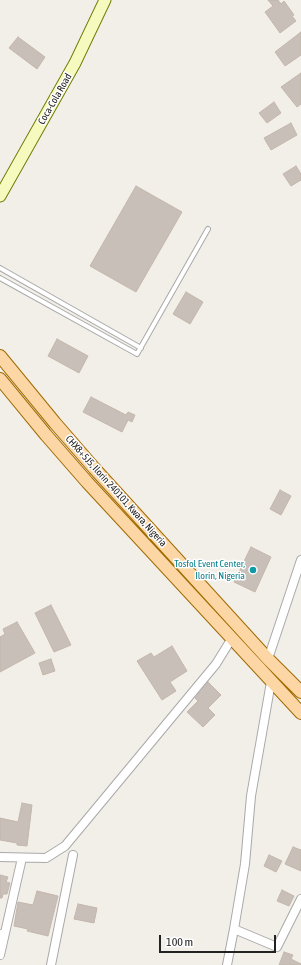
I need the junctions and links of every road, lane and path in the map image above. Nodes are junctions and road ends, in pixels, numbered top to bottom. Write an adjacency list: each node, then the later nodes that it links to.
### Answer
1 (105, 0): 2 (street, Coca-Cola Road)
2 (1, 190)
3 (208, 229): 6 (lane)
4 (0, 268): 6 (lane)
5 (0, 278): 6 (lane)
6 (141, 348)
7 (0, 356): 11 (main road, CHX8+5J5, Ilorin 240101, Kwara, Nigeria)
8 (0, 379): 10 (main road, CHX8+5J5, Ilorin 240101, Kwara, Nigeria)
9 (301, 560): 11 (street)
10 (232, 638): 12 (main road, CHX8+5J5, Ilorin 240101, Kwara, Nigeria); 17 (street)
11 (268, 659): 13 (main road, CHX8+5J5, Ilorin 240101, Kwara, Nigeria)
12 (271, 682): 14 (main road, CHX8+5J5, Ilorin 240101, Kwara, Nigeria); 19 (street)
13 (301, 692)
14 (301, 713)
15 (73, 855): 22 (street)
16 (0, 857): 17 (street)
17 (22, 858): 20 (street)
18 (301, 899): 19 (street)
19 (234, 929): 23 (street)
20 (2, 933): 21 (street)
21 (0, 955)
22 (51, 965)
23 (227, 965)

